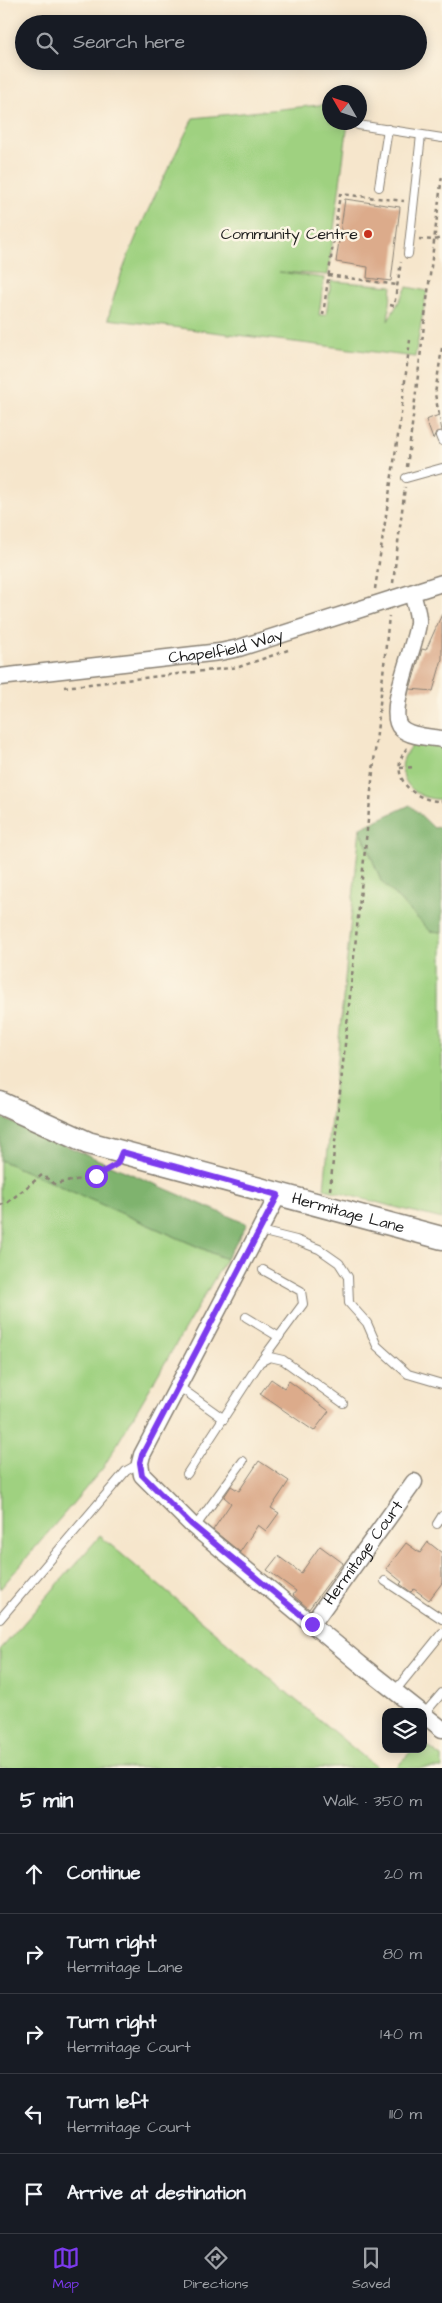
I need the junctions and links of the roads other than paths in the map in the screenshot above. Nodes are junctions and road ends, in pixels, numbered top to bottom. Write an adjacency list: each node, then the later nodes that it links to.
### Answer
1 (367, 126): 2 (lane)
2 (388, 129): 3 (lane); 5 (lane)
3 (421, 134): 4 (lane); 6 (lane)
4 (442, 138)
5 (379, 187)
6 (408, 254)
7 (442, 468): 8 (lane)
8 (406, 478)
9 (442, 583): 10 (street, Chapelfield Way)
10 (406, 587): 11 (street, Chapelfield Way); 12 (street)
11 (0, 676)
12 (442, 739)
13 (0, 1103): 14 (main road, Hermitage Lane)
14 (278, 1195): 15 (street); 16 (main road, Hermitage Lane)
15 (260, 1231): 21 (lane); 22 (street)
16 (442, 1238)
17 (263, 1270): 19 (lane)
18 (246, 1317): 19 (lane)
19 (279, 1336): 20 (lane)
20 (260, 1362): 23 (lane); 24 (lane)
21 (442, 1384)
22 (178, 1386): 24 (lane); 26 (street)
23 (343, 1402)
24 (224, 1419): 27 (lane)
25 (243, 1461): 31 (lane)
26 (140, 1463): 31 (street); 33 (lane)
27 (187, 1474)
28 (414, 1482): 35 (street, Hermitage Court)
29 (442, 1516): 30 (lane)
30 (437, 1524)
31 (194, 1527): 35 (street)
32 (385, 1581): 34 (lane)
33 (0, 1619)
34 (442, 1619)
35 (312, 1624): 37 (street)
36 (442, 1633): 37 (lane)
37 (395, 1691): 39 (street)
38 (442, 1693): 40 (lane)
39 (417, 1708)
40 (427, 1709)
41 (427, 1716): 42 (street)
42 (442, 1729)

